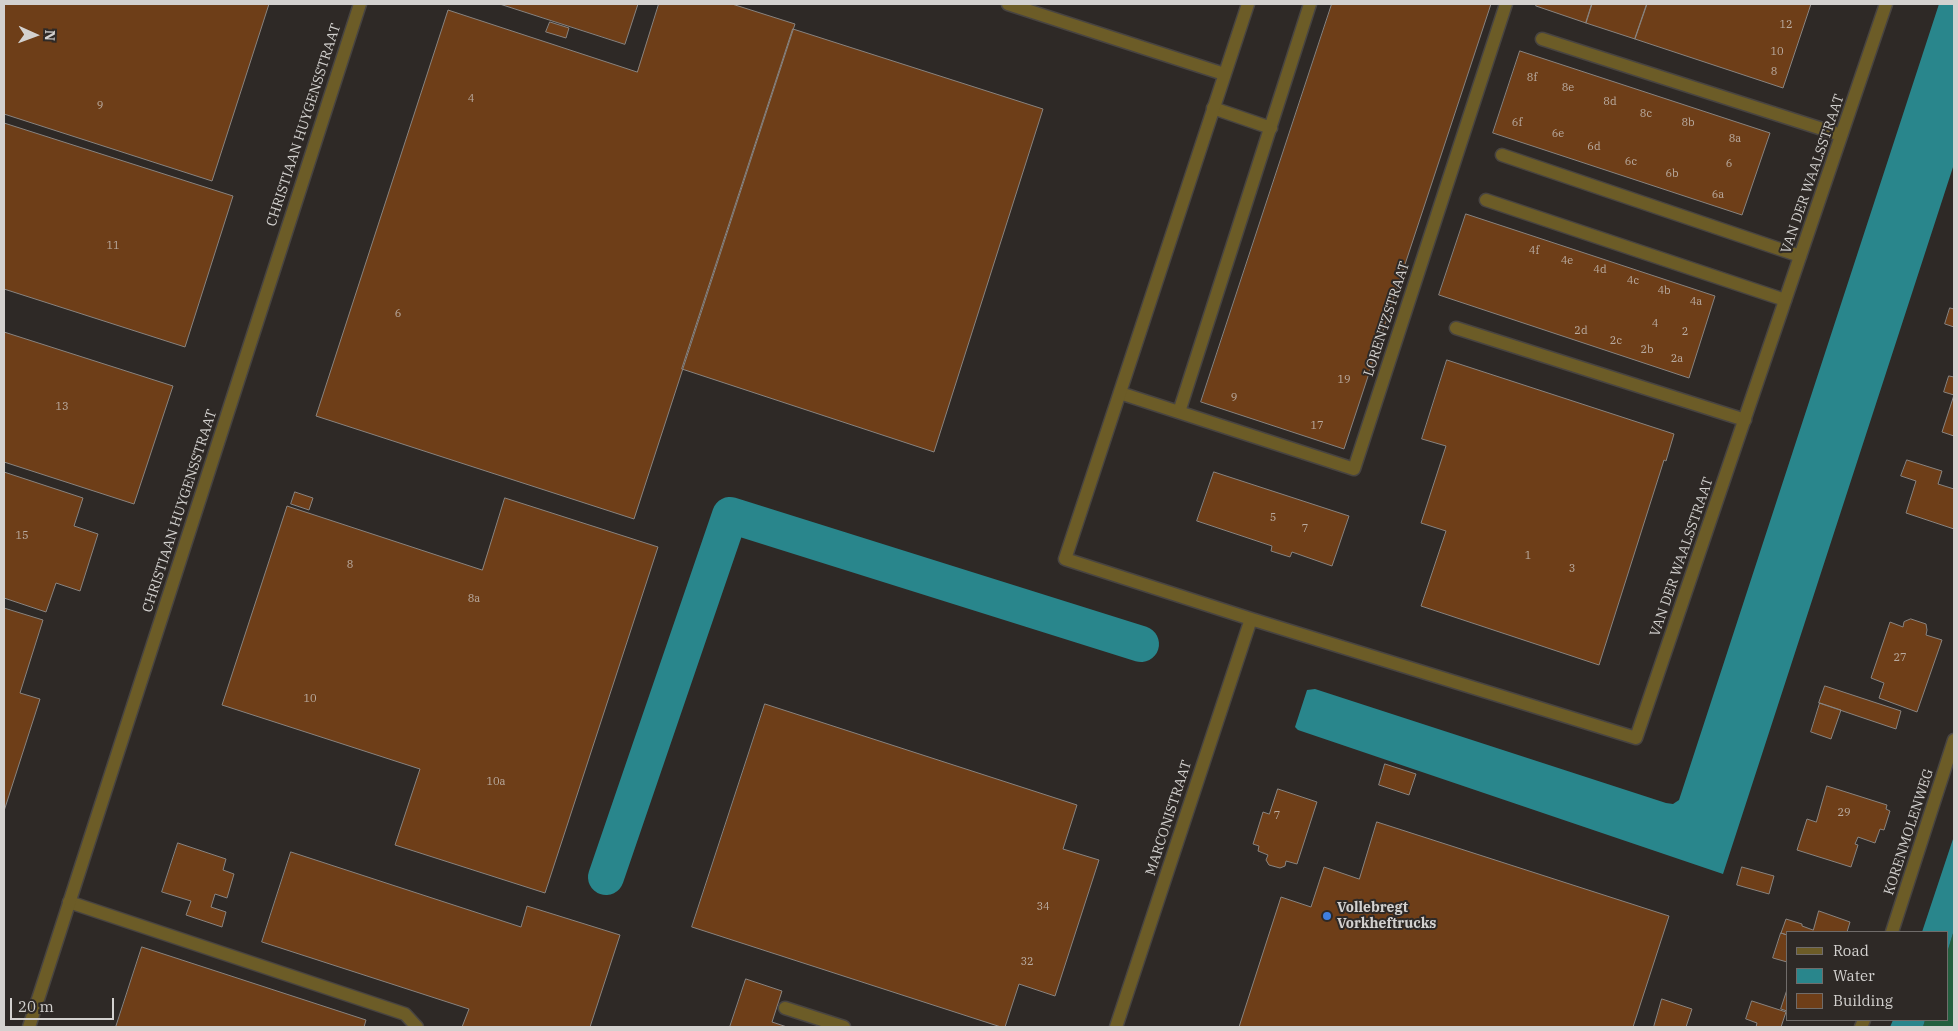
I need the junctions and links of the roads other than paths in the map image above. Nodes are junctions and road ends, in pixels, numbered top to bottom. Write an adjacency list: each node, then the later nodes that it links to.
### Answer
1 (360, 4): 22 (street, CHRISTIAAN HUYGENSSTRAAT)
2 (1008, 4): 8 (street)
3 (1248, 4): 8 (street)
4 (1310, 4): 10 (street)
5 (1506, 4): 18 (street, LORENTZSTRAAT)
6 (1886, 4): 11 (street, VAN DER WAALSSTRAAT)
7 (1542, 39): 11 (street)
8 (1224, 74): 9 (street)
9 (1213, 108): 10 (street); 17 (street)
10 (1271, 128): 18 (street)
11 (1842, 136): 14 (street, VAN DER WAALSSTRAAT)
12 (1502, 155): 14 (street)
13 (1486, 200): 15 (street)
14 (1800, 256): 15 (street, VAN DER WAALSSTRAAT)
15 (1785, 300): 19 (street, VAN DER WAALSSTRAAT)
16 (1456, 328): 19 (street)
17 (1120, 392): 18 (street, LORENTZSTRAAT); 20 (street)
18 (1180, 412)
19 (1744, 420): 20 (street, VAN DER WAALSSTRAAT)
20 (1250, 619): 28 (street, MARCONISTRAAT)
21 (1954, 740): 23 (street, KORENMOLENWEG)
22 (69, 902): 25 (street, CHRISTIAAN HUYGENSSTRAAT); 26 (street)
23 (1892, 931)
24 (785, 1008): 27 (street)
25 (29, 1027)
26 (417, 1027)
27 (844, 1027)
28 (1116, 1027)

